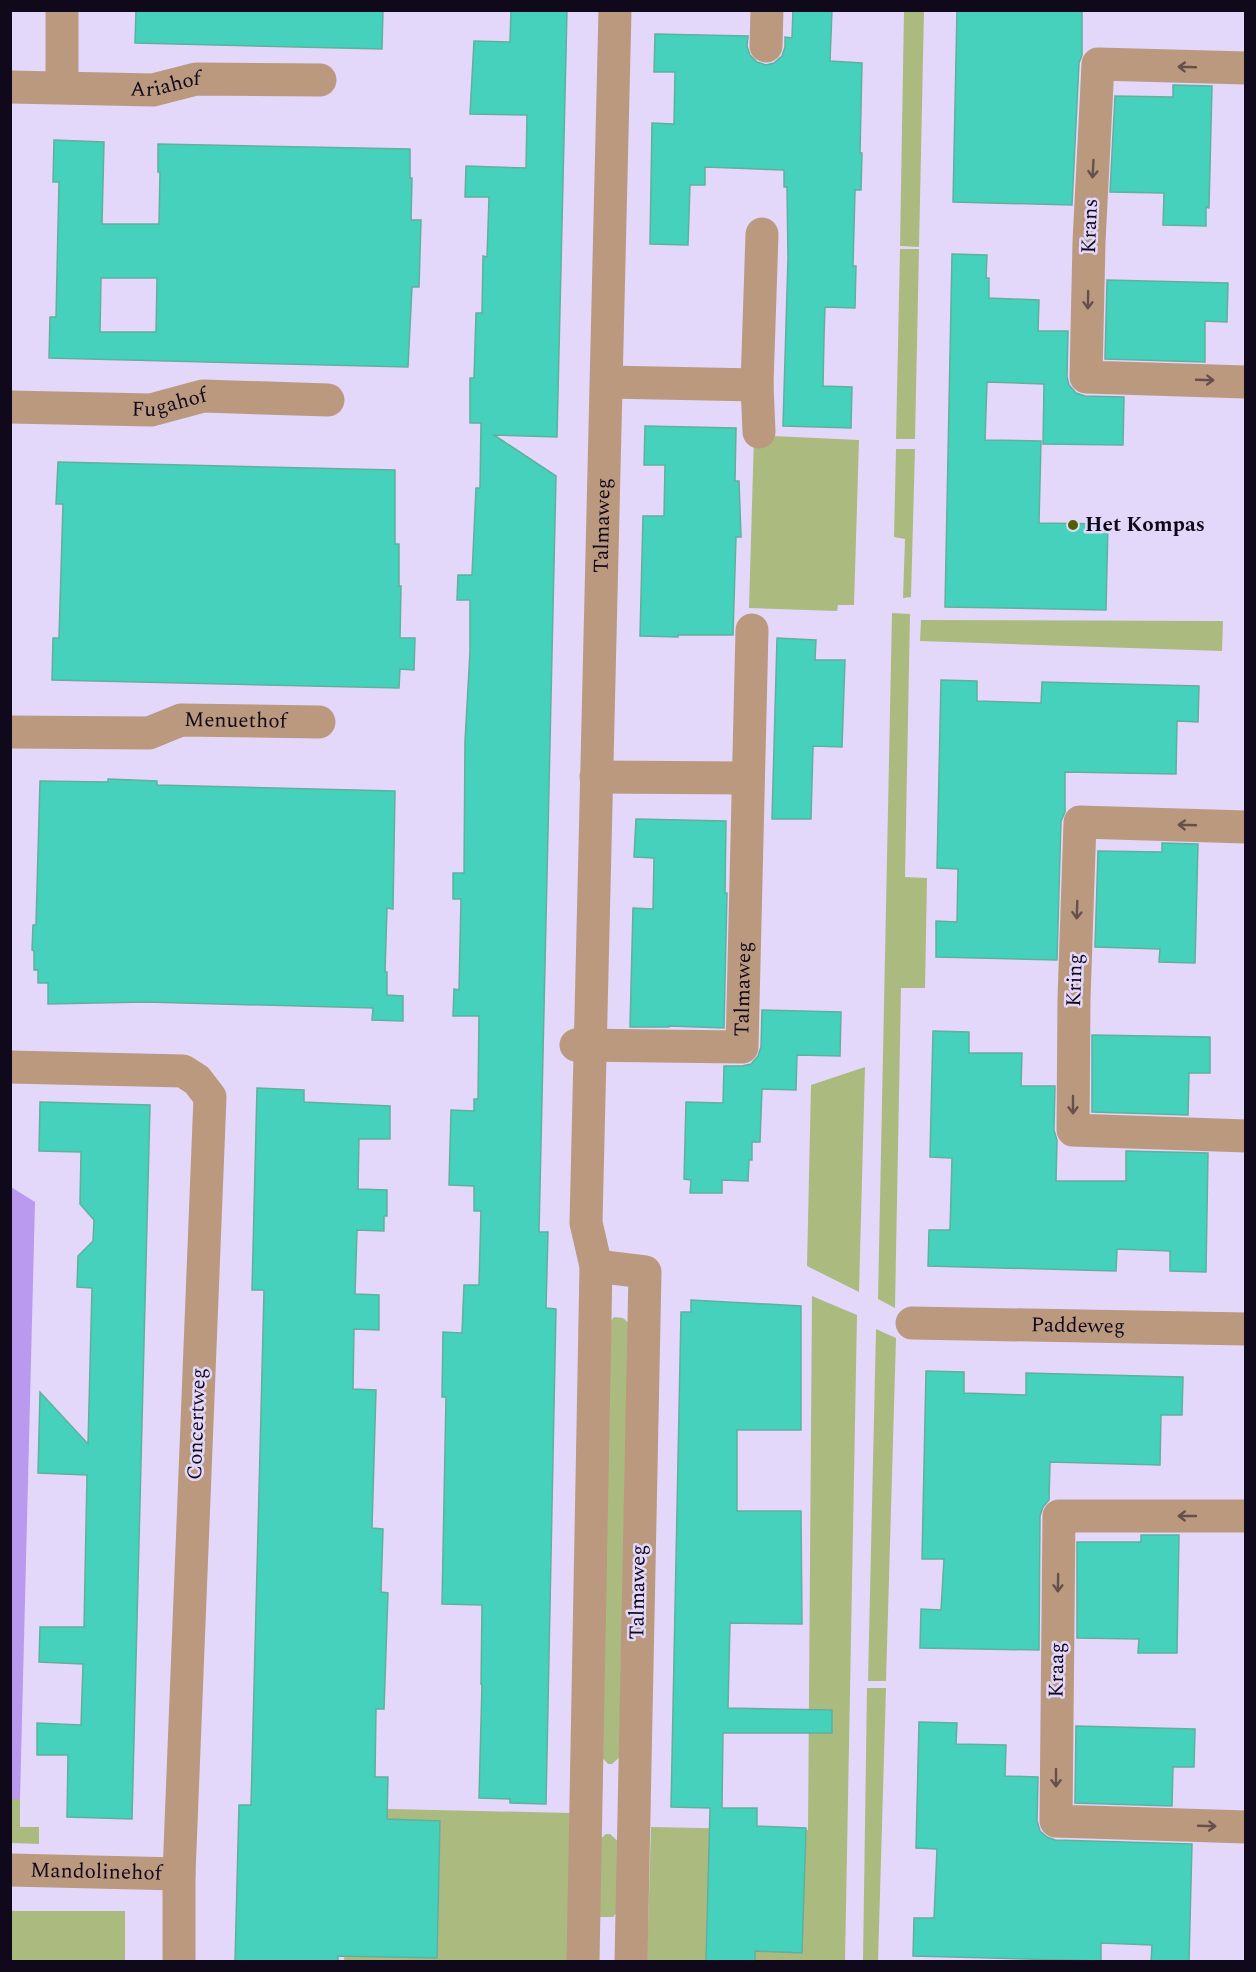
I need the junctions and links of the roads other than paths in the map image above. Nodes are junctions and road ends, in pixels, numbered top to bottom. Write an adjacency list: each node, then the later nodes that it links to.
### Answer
1 (62, 10): 8 (street)
2 (615, 10): 10 (street, Talmaweg)
3 (767, 10): 4 (street)
4 (766, 46)
5 (1245, 68): 11 (street, Krans, one-way to 11)
6 (320, 80): 8 (street, Ariahof)
7 (10, 87): 8 (street, Ariahof)
8 (62, 87)
9 (762, 234): 12 (street)
10 (607, 382): 12 (street); 19 (street, Talmaweg)
11 (1245, 382)
12 (757, 385): 15 (street)
13 (328, 400): 14 (street, Fugahof)
14 (10, 407)
15 (759, 432)
16 (752, 630): 20 (street, Talmaweg)
17 (319, 722): 18 (street, Menuethof)
18 (10, 732)
19 (596, 777): 20 (street); 22 (street, Talmaweg)
20 (748, 778): 22 (street, Talmaweg)
21 (1245, 827): 24 (street, Kring, one-way to 24)
22 (583, 1044): 25 (street, Talmaweg)
23 (10, 1067): 31 (street, Concertweg)
24 (1245, 1136)
25 (596, 1266): 33 (street, Talmaweg); 34 (street, Talmaweg)
26 (912, 1323): 27 (street, Paddeweg)
27 (1245, 1329)
28 (1245, 1516): 29 (street, Kraag, one-way to 29)
29 (1245, 1827)
30 (10, 1870): 31 (street, Mandolinehof)
31 (179, 1874): 32 (street, Concertweg)
32 (179, 1962)
33 (583, 1962)
34 (631, 1962)

